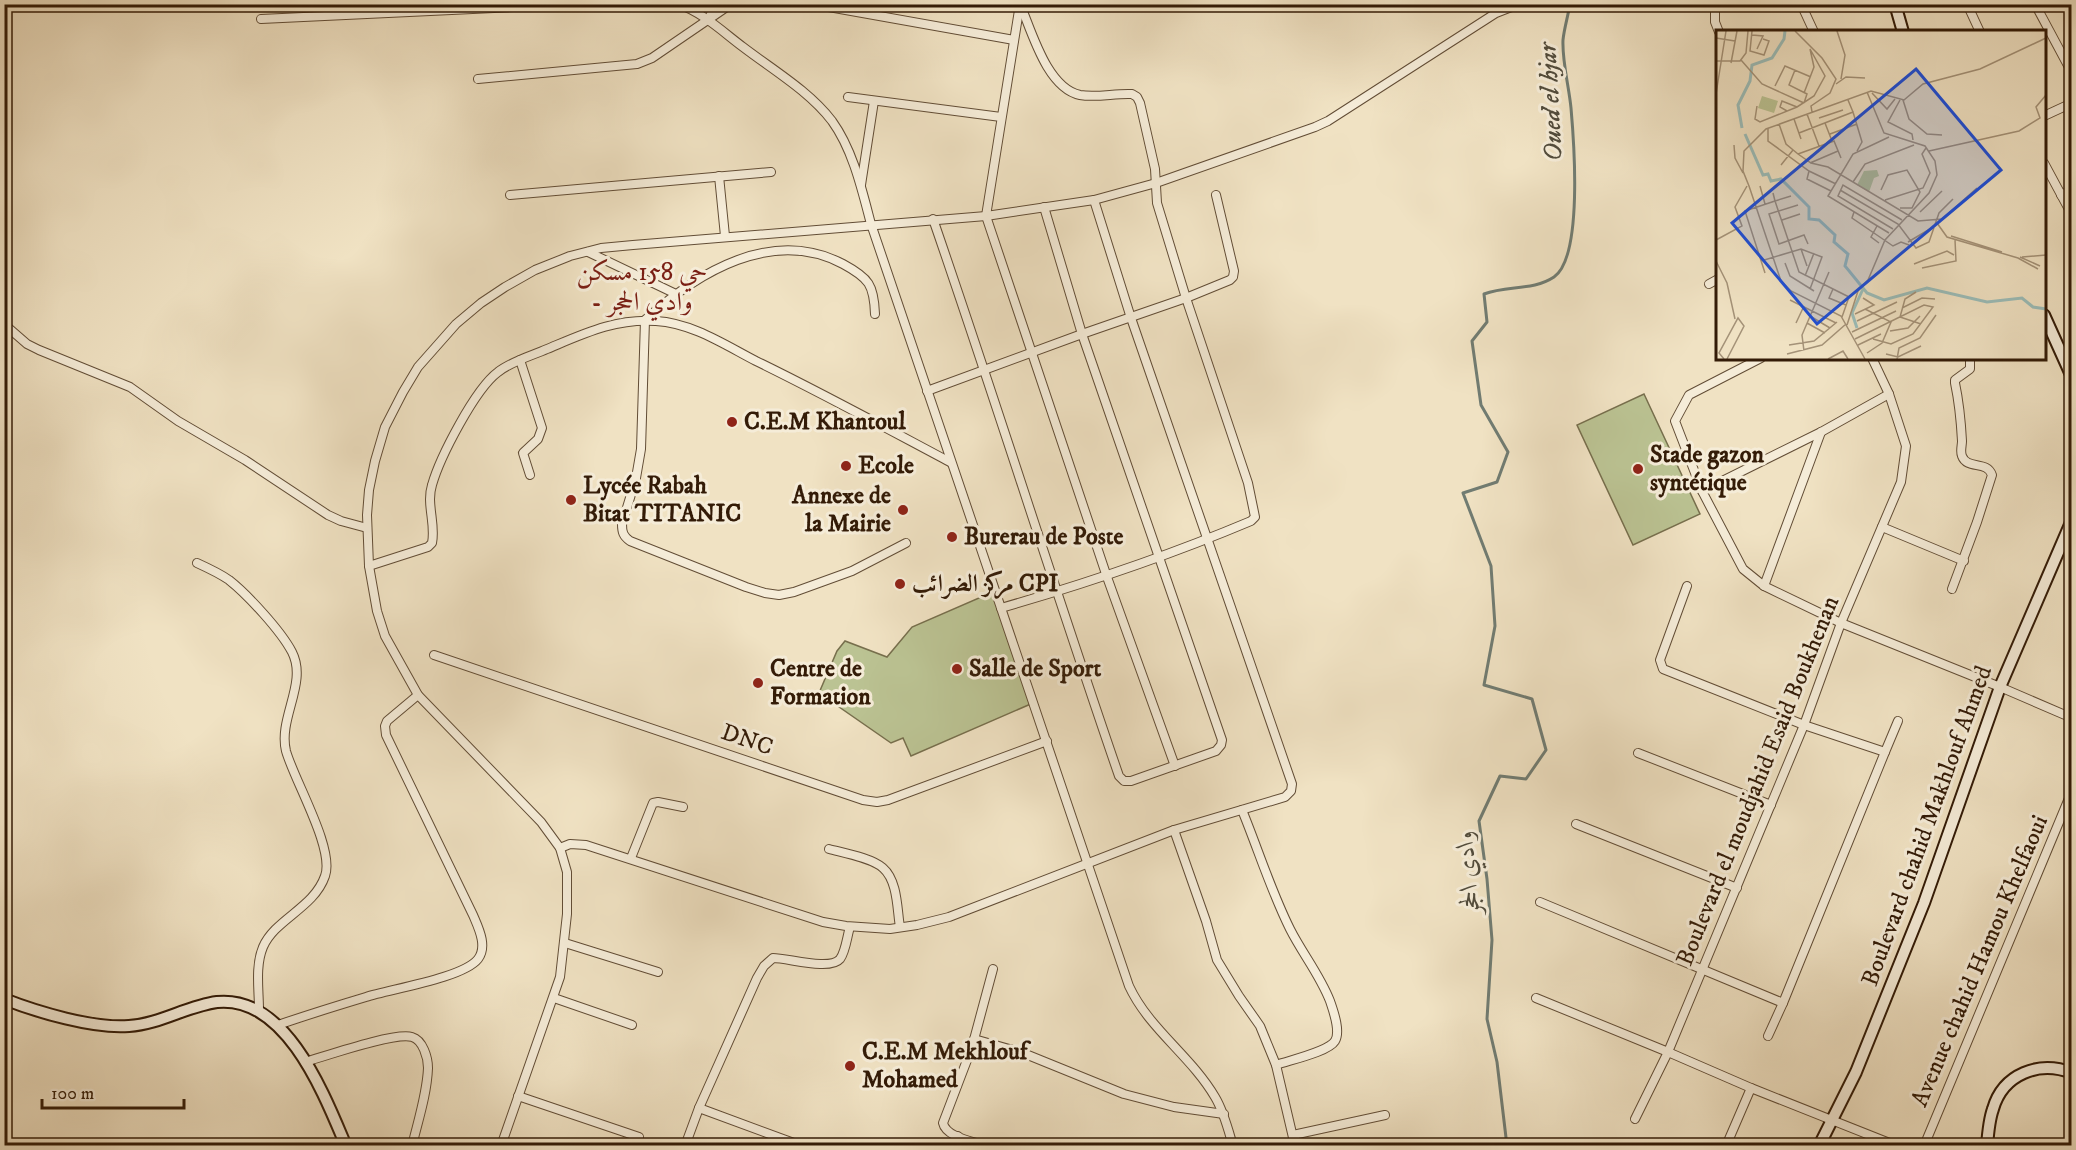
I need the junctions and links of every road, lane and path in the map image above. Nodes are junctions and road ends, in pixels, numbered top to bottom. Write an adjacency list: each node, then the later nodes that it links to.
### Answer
1 (577, 4): 14 (street)
2 (678, 4): 15 (street)
3 (707, 4): 15 (street)
4 (716, 4): 15 (street)
5 (730, 4): 15 (street)
6 (812, 4): 20 (street)
7 (1020, 4): 20 (street); 31 (street)
8 (1519, 4): 31 (street)
9 (1715, 4): 16 (street)
10 (1801, 4): 17 (street)
11 (1895, 4): 18 (main road)
12 (1967, 4): 19 (street)
13 (2035, 4): 21 (street)
14 (261, 19)
15 (707, 21): 22 (street); 32 (street)
16 (1718, 30)
17 (1813, 30)
18 (1902, 30)
19 (1979, 30)
20 (1014, 40): 27 (street)
21 (2072, 73)
22 (478, 79)
23 (848, 97): 24 (street)
24 (874, 100): 27 (street); 32 (street)
25 (2072, 103): 26 (street)
26 (2046, 115)
27 (1002, 117): 40 (street)
28 (2046, 167): 36 (street)
29 (771, 172): 30 (street)
30 (719, 176): 34 (street); 43 (street)
31 (1156, 183): 37 (street); 48 (street)
32 (861, 186): 42 (street)
33 (2072, 190): 36 (street)
34 (510, 195)
35 (1216, 195): 48 (street)
36 (2061, 195): 39 (street)
37 (1094, 200): 38 (street); 50 (street)
38 (1044, 207): 40 (street); 54 (street)
39 (2072, 215)
40 (986, 216): 41 (street); 55 (street)
41 (933, 219): 42 (street); 60 (street)
42 (871, 224): 43 (street); 62 (street)
43 (724, 236): 44 (street)
44 (588, 252): 47 (street); 70 (street)
45 (1716, 280): 46 (street)
46 (1709, 284)
47 (676, 294): 49 (street); 52 (street)
48 (1186, 298): 50 (street); 71 (street)
49 (875, 314)
50 (1131, 318): 54 (street); 71 (street)
51 (2046, 319): 61 (main road)
52 (645, 320): 56 (street); 65 (street); 72 (street)
53 (4, 324): 70 (street)
54 (1082, 334): 55 (street); 73 (street)
55 (1032, 354): 60 (street); 77 (street)
56 (520, 360): 66 (street); 76 (street)
57 (1757, 360): 67 (street)
58 (1873, 360): 63 (street, Boulevard el moudjahid Esaid Boukhenan)
59 (1970, 360): 74 (street)
60 (985, 370): 62 (street); 81 (street)
61 (2072, 377)
62 (927, 391): 65 (street)
63 (1889, 394): 64 (street); 69 (street, Boulevard el moudjahid Esaid Boukhenan)
64 (1821, 432): 67 (street); 79 (street)
65 (950, 462): 82 (street)
66 (530, 475)
67 (1702, 491): 79 (street)
68 (2072, 520): 85 (main road, Boulevard chahid Makhlouf Ahmed)
69 (1882, 527): 74 (street); 83 (street, Boulevard el moudjahid Esaid Boukhenan)
70 (368, 528): 76 (street)
71 (1209, 539): 73 (street); 97 (street)
72 (906, 543)
73 (1158, 559): 77 (street); 93 (street)
74 (1964, 561): 80 (street)
75 (197, 563): 116 (street)
76 (369, 566): 86 (street)
77 (1107, 577): 81 (street); 93 (street)
78 (1687, 586): 89 (street)
79 (1764, 586): 83 (street)
80 (1952, 589)
81 (1056, 592): 82 (street); 93 (street)
82 (1001, 608): 90 (street)
83 (1841, 623): 85 (street); 89 (street, Boulevard el moudjahid Esaid Boukhenan)
84 (434, 654): 90 (street, DNC)
85 (2000, 687): 87 (street); 130 (main road, Boulevard chahid Makhlouf Ahmed)
86 (418, 695): 100 (street); 118 (street)
87 (2072, 718)
88 (1898, 721): 91 (street)
89 (1804, 725): 91 (street); 95 (street, Boulevard el moudjahid Esaid Boukhenan)
90 (1047, 741): 103 (street)
91 (1885, 752): 115 (street)
92 (1638, 753): 95 (street)
93 (1175, 766)
94 (2072, 790): 147 (street, Avenue chahid Hamou Khelfaoui)
95 (1771, 805): 104 (street, Boulevard el moudjahid Esaid Boukhenan)
96 (684, 807): 102 (street)
97 (1242, 810): 99 (street); 123 (street)
98 (1576, 824): 104 (street)
99 (1174, 830): 103 (street); 123 (street)
100 (560, 848): 102 (street); 108 (street)
101 (829, 849): 107 (street)
102 (631, 858): 106 (street)
103 (1088, 863): 107 (street); 128 (street)
104 (1737, 888): 110 (street, Boulevard el moudjahid Esaid Boukhenan)
105 (1540, 902): 110 (street)
106 (850, 927): 107 (street); 127 (street)
107 (900, 927)
108 (565, 943): 111 (street); 112 (street)
109 (993, 969): 120 (street)
110 (1704, 971): 115 (street); 121 (street, Boulevard el moudjahid Esaid Boukhenan)
111 (658, 972)
112 (554, 998): 117 (street); 126 (street)
113 (1536, 998): 121 (street)
114 (4, 999): 116 (main road)
115 (1783, 1003): 119 (street)
116 (259, 1011): 118 (main road)
117 (632, 1025)
118 (278, 1026): 122 (main road)
119 (1768, 1036)
120 (974, 1039): 128 (street); 133 (street)
121 (1668, 1052): 125 (street); 131 (street, Boulevard el moudjahid Esaid Boukhenan)
122 (305, 1062): 135 (main road); 136 (street)
123 (1276, 1065): 132 (street)
124 (2072, 1073): 148 (main road)
125 (1751, 1088): 130 (street); 144 (street)
126 (519, 1096): 134 (street); 137 (street)
127 (699, 1108): 138 (street); 139 (street)
128 (1224, 1114): 142 (street)
129 (1385, 1115): 132 (street)
130 (1832, 1118): 145 (main road, Boulevard chahid Makhlouf Ahmed); 146 (street)
131 (1635, 1119)
132 (1293, 1135): 143 (street)
133 (958, 1136): 140 (street); 141 (street)
134 (639, 1137)
135 (346, 1146)
136 (412, 1146)
137 (501, 1146)
138 (685, 1146)
139 (802, 1146)
140 (955, 1146)
141 (985, 1146)
142 (1233, 1146)
143 (1295, 1146)
144 (1726, 1146)
145 (1819, 1146)
146 (1897, 1146)
147 (1924, 1146)
148 (1987, 1146)

